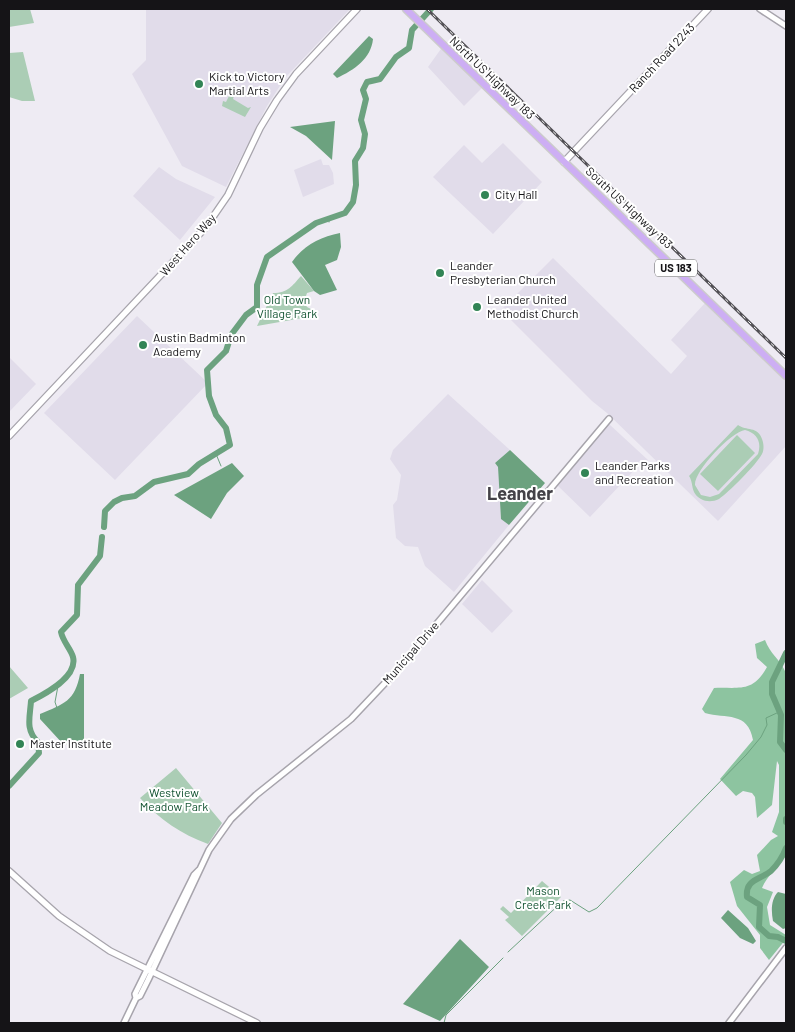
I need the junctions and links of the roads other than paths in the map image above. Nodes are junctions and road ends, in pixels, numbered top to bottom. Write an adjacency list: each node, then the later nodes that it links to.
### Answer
1 (357, 9): 9 (main road, West Hero Way)
2 (406, 9): 6 (main road, North US Highway 183 / US 183)
3 (708, 9): 6 (main road, Ranch Road 2243)
4 (760, 9): 5 (street)
5 (786, 26)
6 (564, 162): 7 (main road, South US Highway 183 / US 183)
7 (786, 376)
8 (609, 419): 12 (street, Municipal Drive)
9 (9, 436)
10 (9, 871): 12 (main road)
11 (786, 948): 15 (street)
12 (149, 971): 13 (street, Municipal Drive); 14 (main road)
13 (124, 1023)
14 (256, 1023)
15 (729, 1023)

